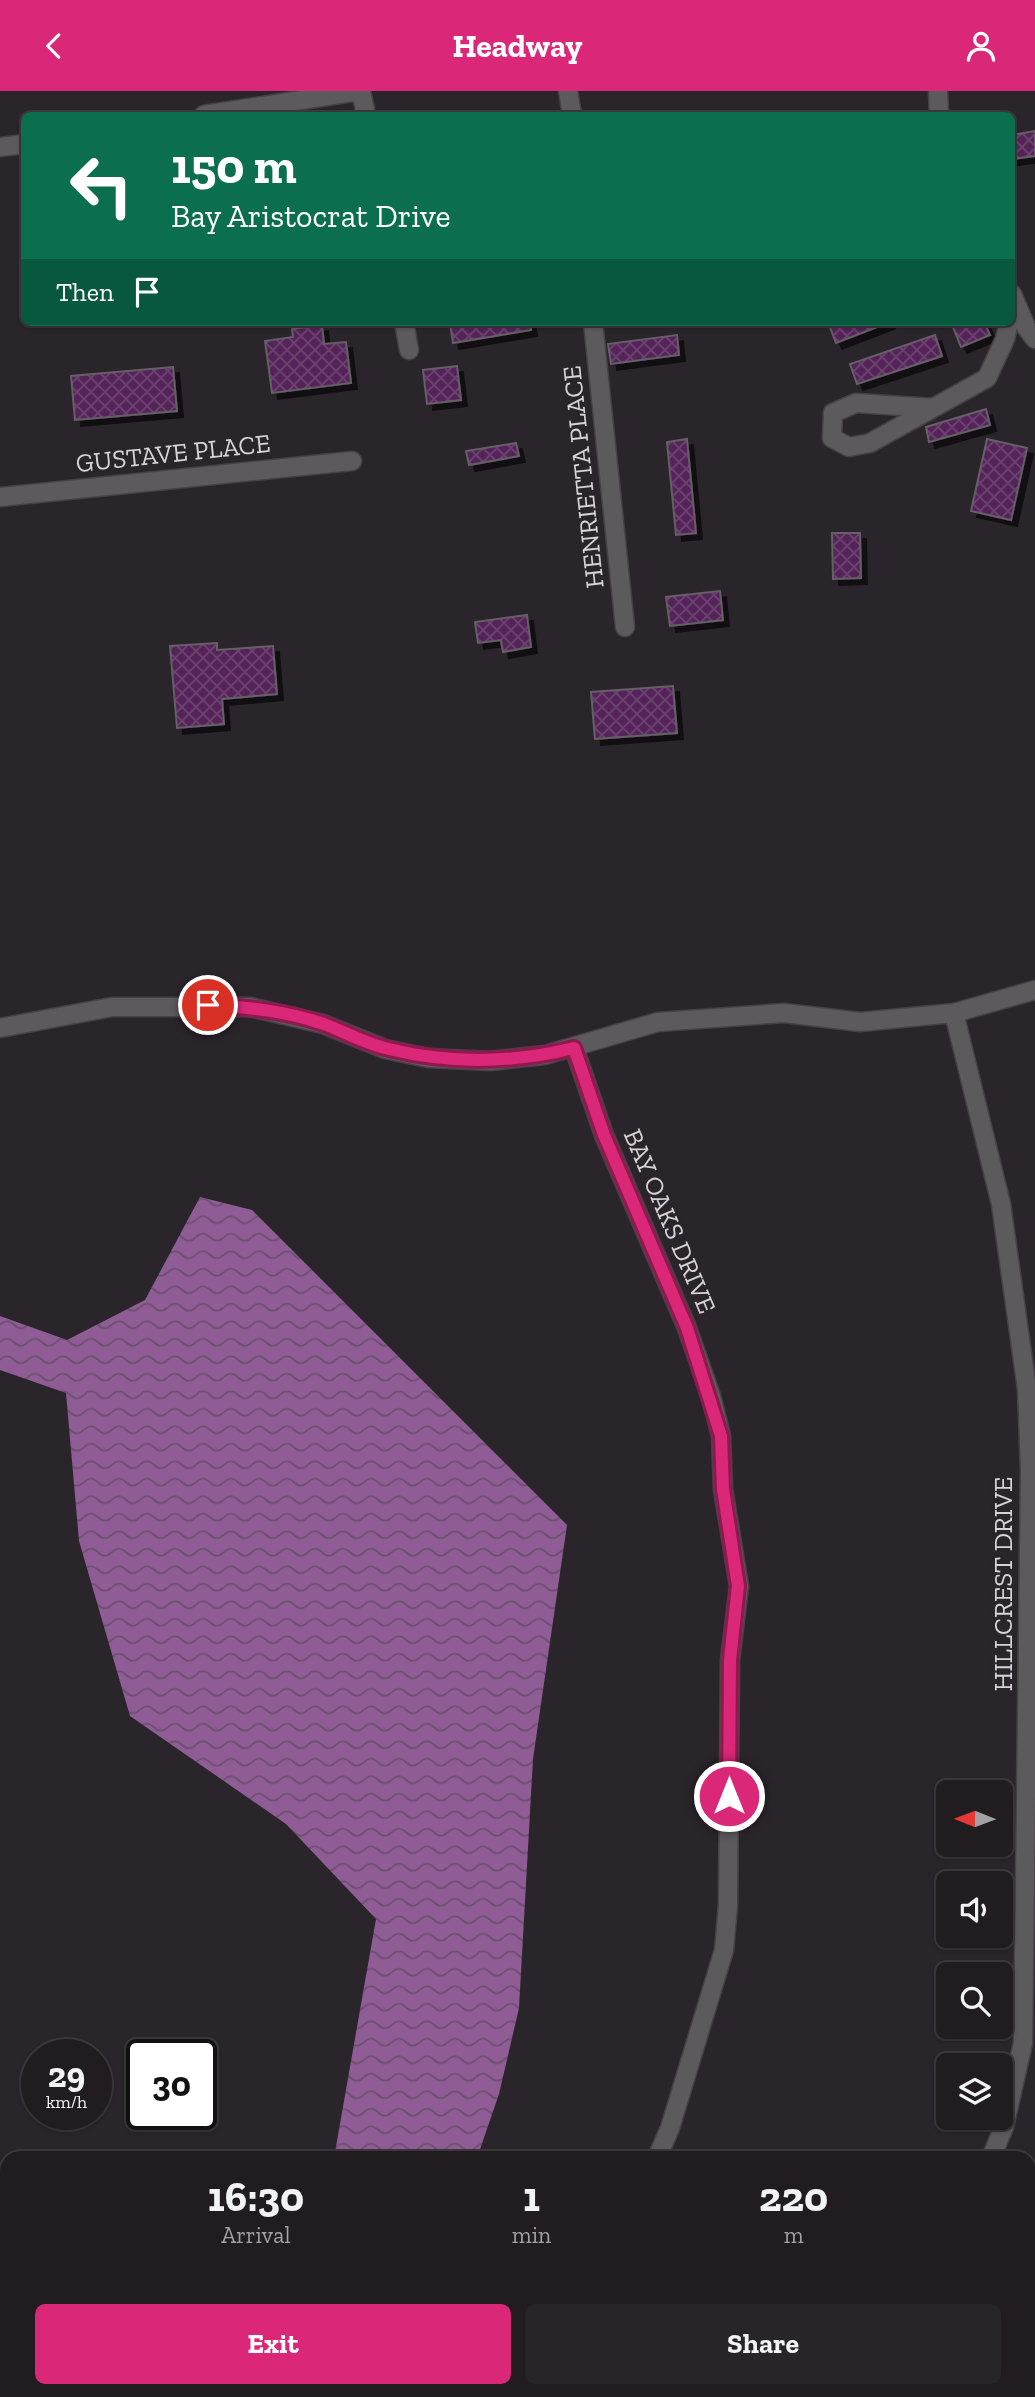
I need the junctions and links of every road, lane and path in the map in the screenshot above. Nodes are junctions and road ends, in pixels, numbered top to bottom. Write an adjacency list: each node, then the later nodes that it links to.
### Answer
1 (360, 91): 4 (street); 5 (street)
2 (568, 91): 6 (street)
3 (938, 91): 7 (street)
4 (224, 112)
5 (365, 112)
6 (572, 112)
7 (939, 112)
8 (21, 144): 9 (street)
9 (0, 147)
10 (1015, 307): 14 (street)
11 (405, 326): 15 (street)
12 (593, 326): 19 (street, HENRIETTA PLACE)
13 (1008, 326): 16 (street)
14 (1035, 339)
15 (409, 350)
16 (933, 408): 16 (street)
17 (352, 461): 18 (street, GUSTAVE PLACE)
18 (0, 497)
19 (625, 627)
20 (1035, 990): 21 (street)
21 (954, 1013): 23 (street); 24 (street, HILLCREST DRIVE)
22 (0, 1028): 23 (street)
23 (574, 1048): 25 (street, BAY OAKS DRIVE)
24 (1032, 1762): 26 (street, HILLCREST DRIVE)
25 (660, 2151)
26 (994, 2151)

